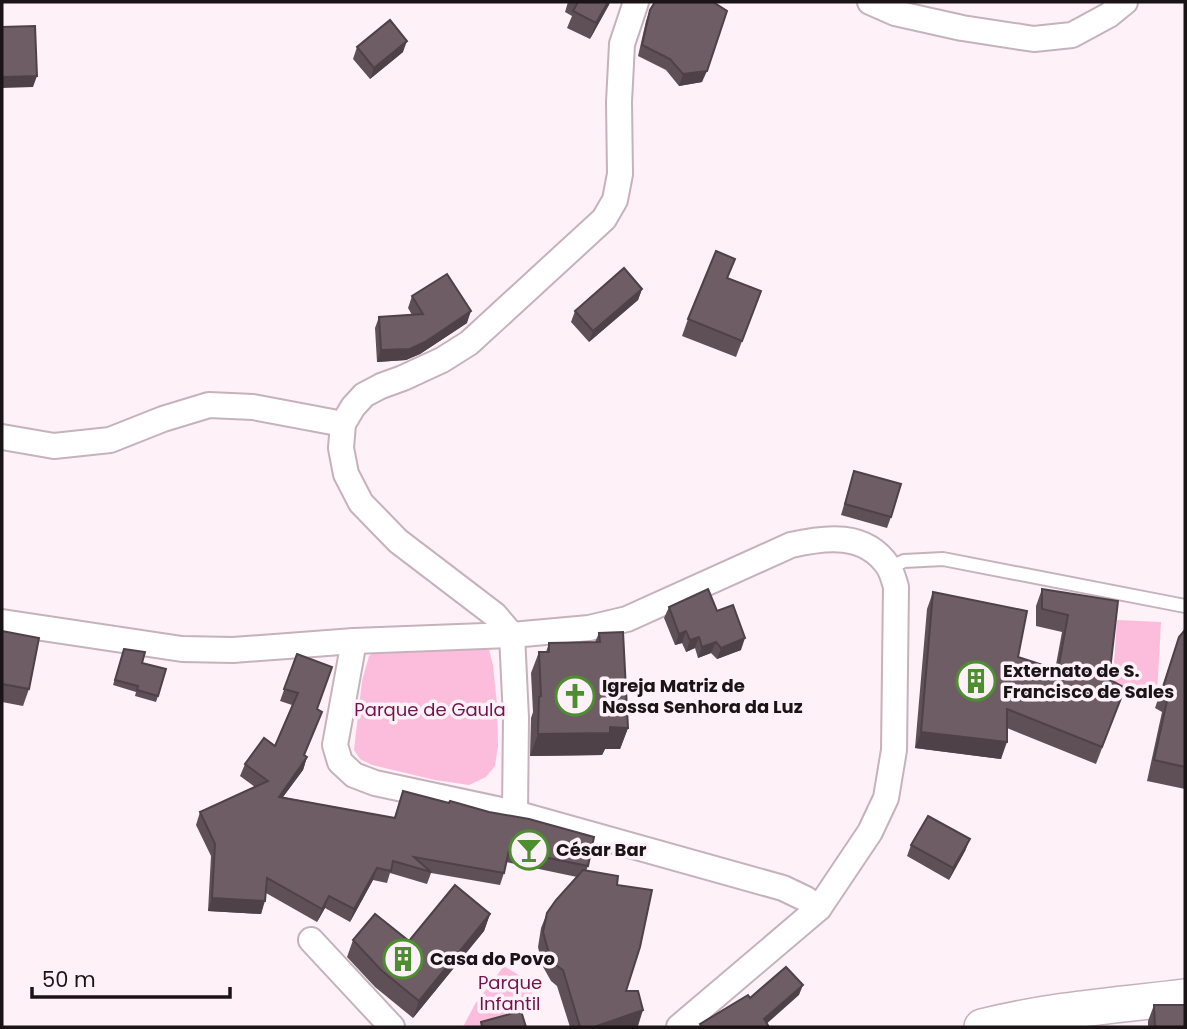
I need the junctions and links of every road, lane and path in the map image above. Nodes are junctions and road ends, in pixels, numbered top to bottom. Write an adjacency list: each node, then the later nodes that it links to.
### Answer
1 (636, 2): 4 (street)
2 (870, 2): 3 (street)
3 (1125, 2)
4 (343, 424): 5 (street); 9 (street)
5 (2, 437)
6 (890, 568): 7 (lane); 9 (street); 12 (street)
7 (1185, 607)
8 (2, 622): 10 (street)
9 (512, 635): 10 (street); 11 (street)
10 (354, 641): 11 (street)
11 (515, 813): 12 (street)
12 (819, 908): 16 (street)
13 (311, 940): 15 (street)
14 (1185, 997): 17 (main road)
15 (391, 1027)
16 (679, 1027)
17 (982, 1027)

